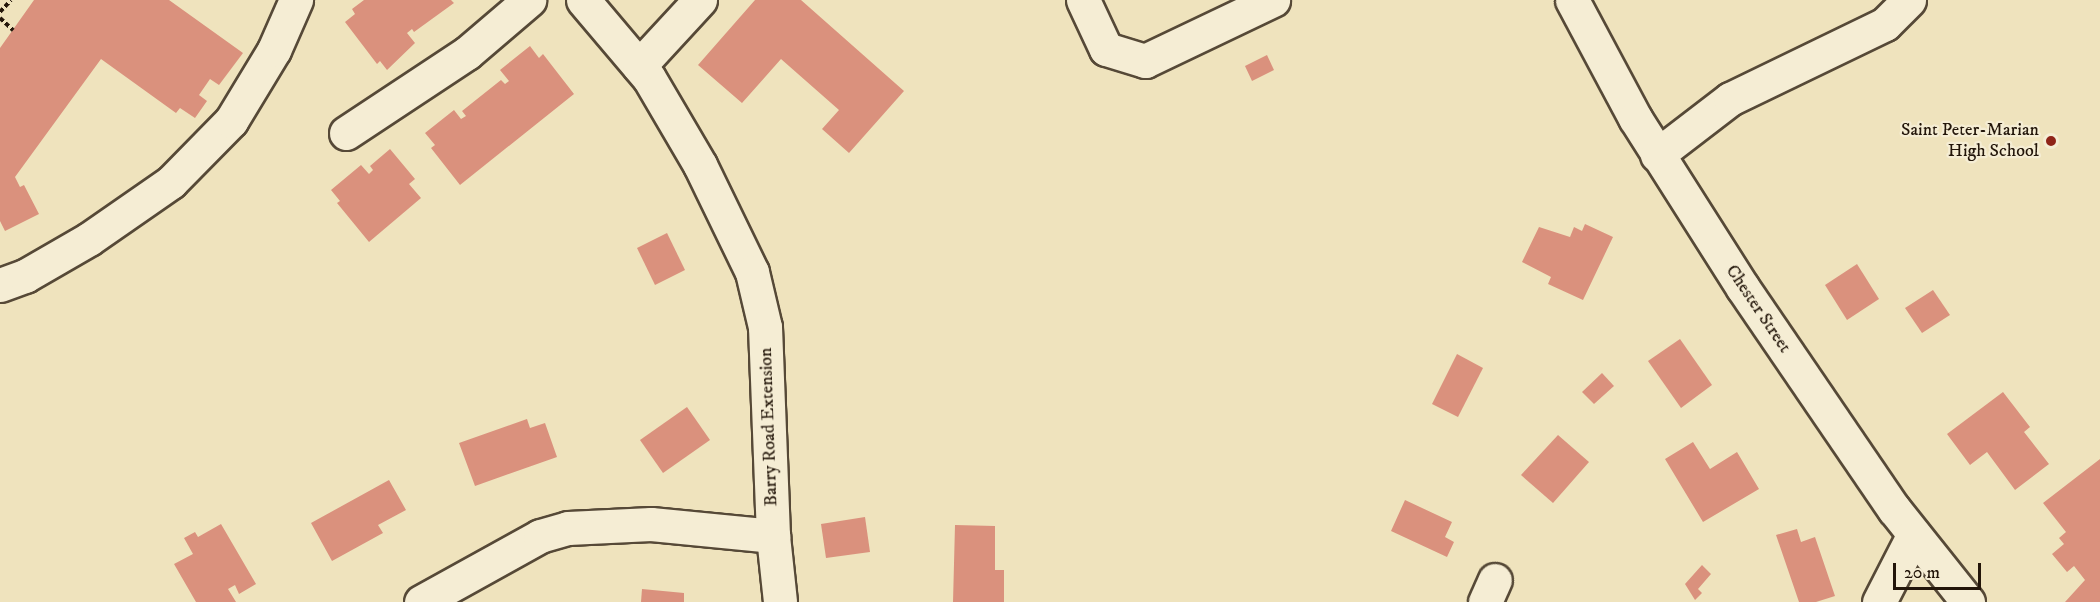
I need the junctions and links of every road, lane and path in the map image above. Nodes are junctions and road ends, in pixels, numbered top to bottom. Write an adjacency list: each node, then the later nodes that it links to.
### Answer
1 (10, 0): 10 (path)
2 (296, 0): 16 (street)
3 (529, 0): 14 (street)
4 (583, 0): 13 (street, Barry Road Extension)
5 (700, 0): 13 (street)
6 (1083, 0): 7 (street)
7 (1273, 0)
8 (1572, 0): 15 (street, Chester Street)
9 (1909, 0): 15 (street)
10 (0, 12)
11 (0, 18): 12 (path)
12 (13, 30)
13 (639, 66): 18 (street, Barry Road Extension)
14 (346, 133)
15 (1657, 155): 17 (street, Chester Street)
16 (0, 285)
17 (1914, 534): 21 (street); 22 (street, Chester Street)
18 (773, 536): 19 (street); 20 (street, Barry Road Extension)
19 (421, 602)
20 (780, 602)
21 (1879, 602)
22 (1968, 602)

